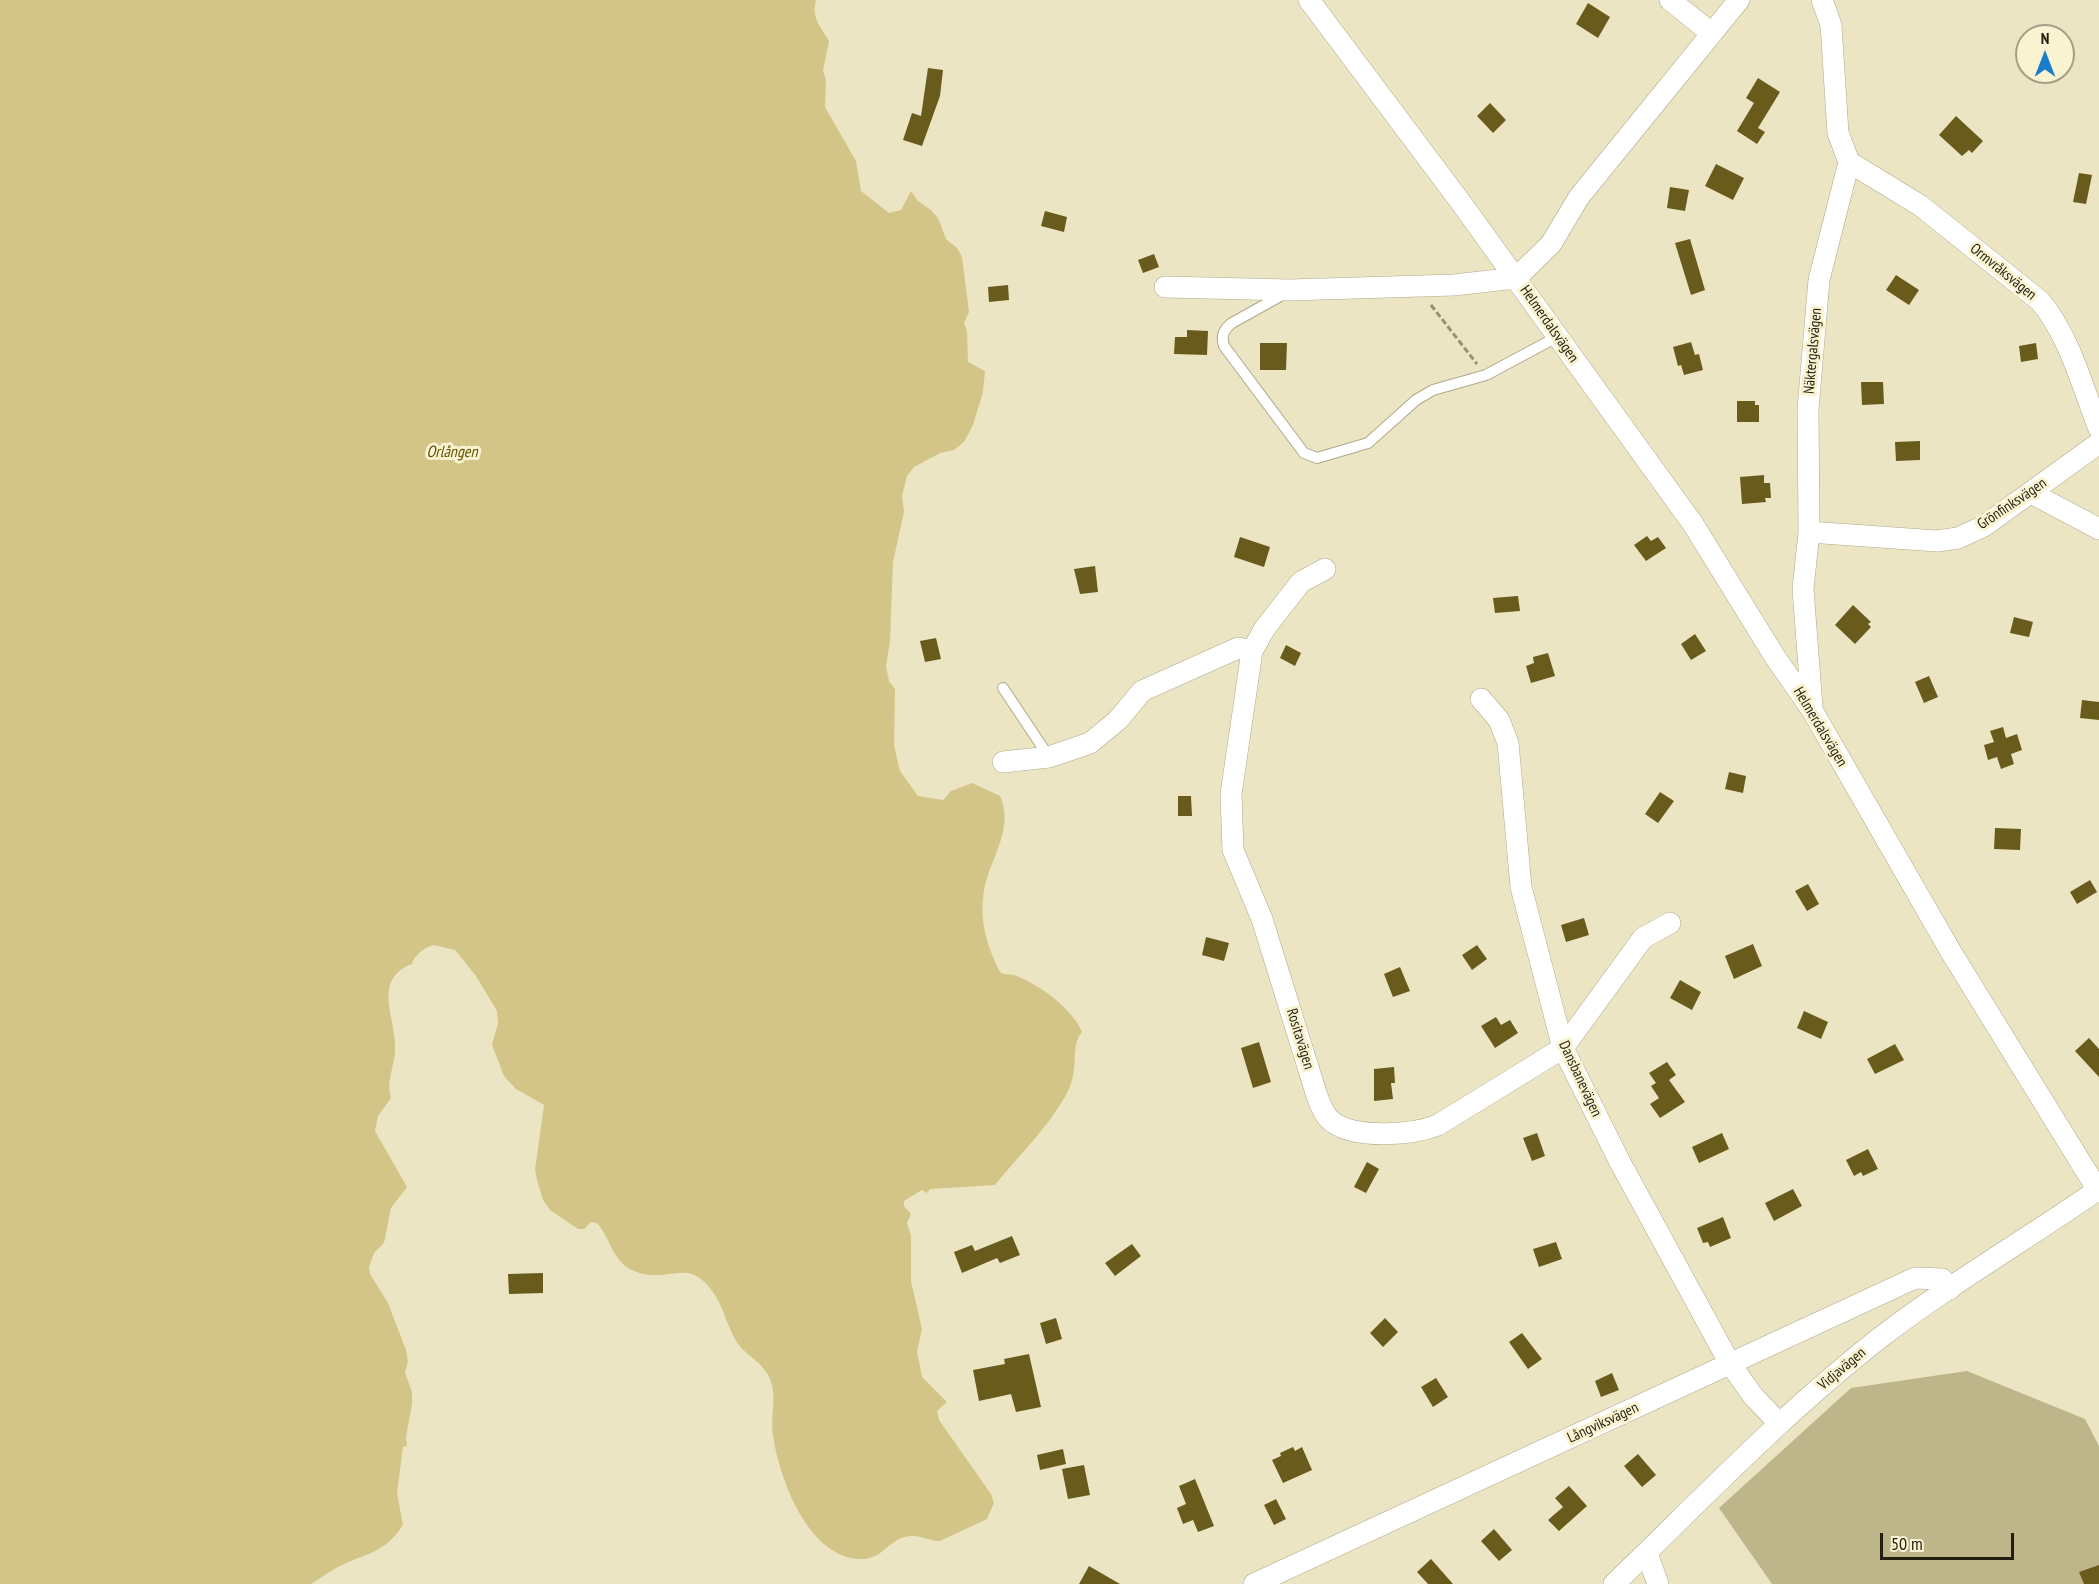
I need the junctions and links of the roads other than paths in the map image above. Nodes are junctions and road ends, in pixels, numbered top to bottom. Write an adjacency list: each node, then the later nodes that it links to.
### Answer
1 (1309, 0): 7 (street, Helmerdalsvägen)
2 (1671, 0): 5 (street)
3 (1739, 0): 5 (street)
4 (1822, 0): 6 (street)
5 (1710, 32): 7 (street)
6 (1849, 162): 11 (street, Ormvråksvägen); 15 (street, Näktergalsvägen)
7 (1516, 278): 9 (street, Helmerdalsvägen); 10 (street, Helmerdalsvägen)
8 (1165, 287): 9 (street, Helmerdalsvägen)
9 (1290, 290): 10 (lane)
10 (1557, 337): 20 (street, Helmerdalsvägen)
11 (2099, 429)
12 (2099, 443): 13 (street, Grönfinksvägen)
13 (2031, 493): 14 (street); 15 (street, Grönfinksvägen)
14 (2099, 529)
15 (1809, 532): 20 (street, Näktergalsvägen)
16 (1325, 569): 17 (street, Rositavägen)
17 (1252, 651): 21 (street); 24 (street, Rositavägen)
18 (1003, 688): 21 (lane)
19 (1481, 699): 24 (street, Dansbanevägen)
20 (1812, 710): 25 (street, Helmerdalsvägen)
21 (1049, 757): 22 (street)
22 (1003, 762)
23 (1670, 924): 24 (street, Rositavägen)
24 (1563, 1048): 27 (street, Dansbanevägen)
25 (2099, 1190): 26 (street, Vidjavägen)
26 (1950, 1289): 27 (street, Långviksvägen); 28 (street, Vidjavägen)
27 (1729, 1362): 28 (street, Dansbanevägen); 30 (street, Långviksvägen)
28 (1779, 1423): 29 (street, Vidjavägen)
29 (1647, 1553): 31 (street, Vidjavägen); 32 (street)
30 (1254, 1584)
31 (1614, 1584)
32 (1658, 1584)

